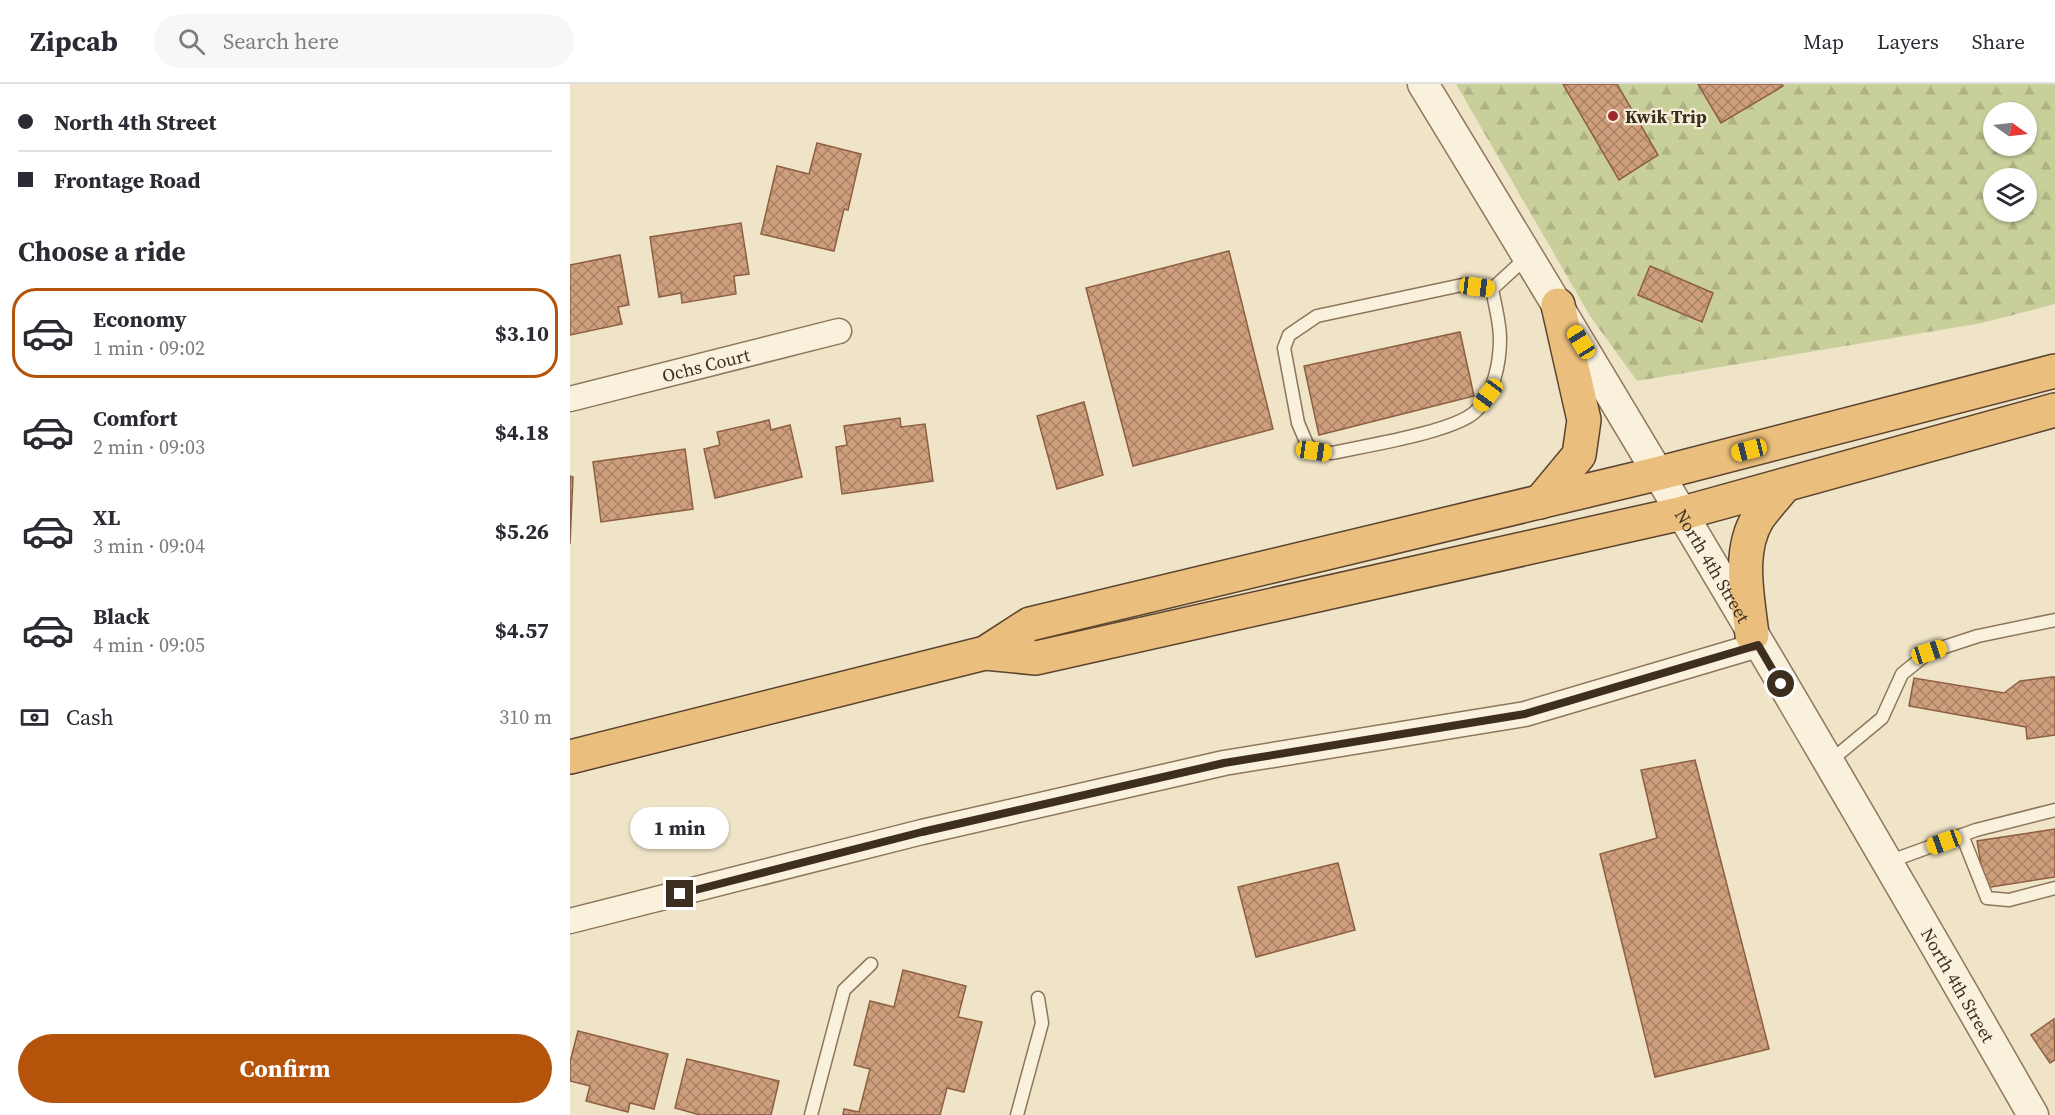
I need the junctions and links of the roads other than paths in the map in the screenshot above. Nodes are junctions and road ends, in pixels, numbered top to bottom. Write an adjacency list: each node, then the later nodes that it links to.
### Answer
1 (1423, 84): 2 (street, North 4th Street)
2 (1528, 256): 3 (lane); 4 (street, North 4th Street)
3 (1492, 289): 3 (lane)
4 (1558, 304): 9 (street, North 4th Street); 11 (highway)
5 (839, 331): 7 (street, Ochs Court)
6 (2055, 370): 9 (highway)
7 (570, 399)
8 (2055, 410): 10 (highway)
9 (1660, 473): 11 (highway); 12 (street, North 4th Street)
10 (1785, 485): 12 (highway); 14 (highway)
11 (1540, 502): 15 (highway)
12 (1683, 513): 14 (street, North 4th Street); 15 (highway)
13 (2055, 620): 17 (lane)
14 (1755, 640): 17 (street, North 4th Street); 22 (street)
15 (985, 653): 16 (highway)
16 (570, 757)
17 (1828, 763): 20 (street, North 4th Street)
18 (2055, 810): 19 (lane)
19 (1962, 835): 20 (lane); 21 (lane)
20 (1888, 862): 27 (street, North 4th Street)
21 (2055, 888)
22 (570, 921)
23 (871, 964): 25 (lane)
24 (1038, 998): 26 (lane)
25 (811, 1115)
26 (1017, 1115)
27 (2033, 1115)

